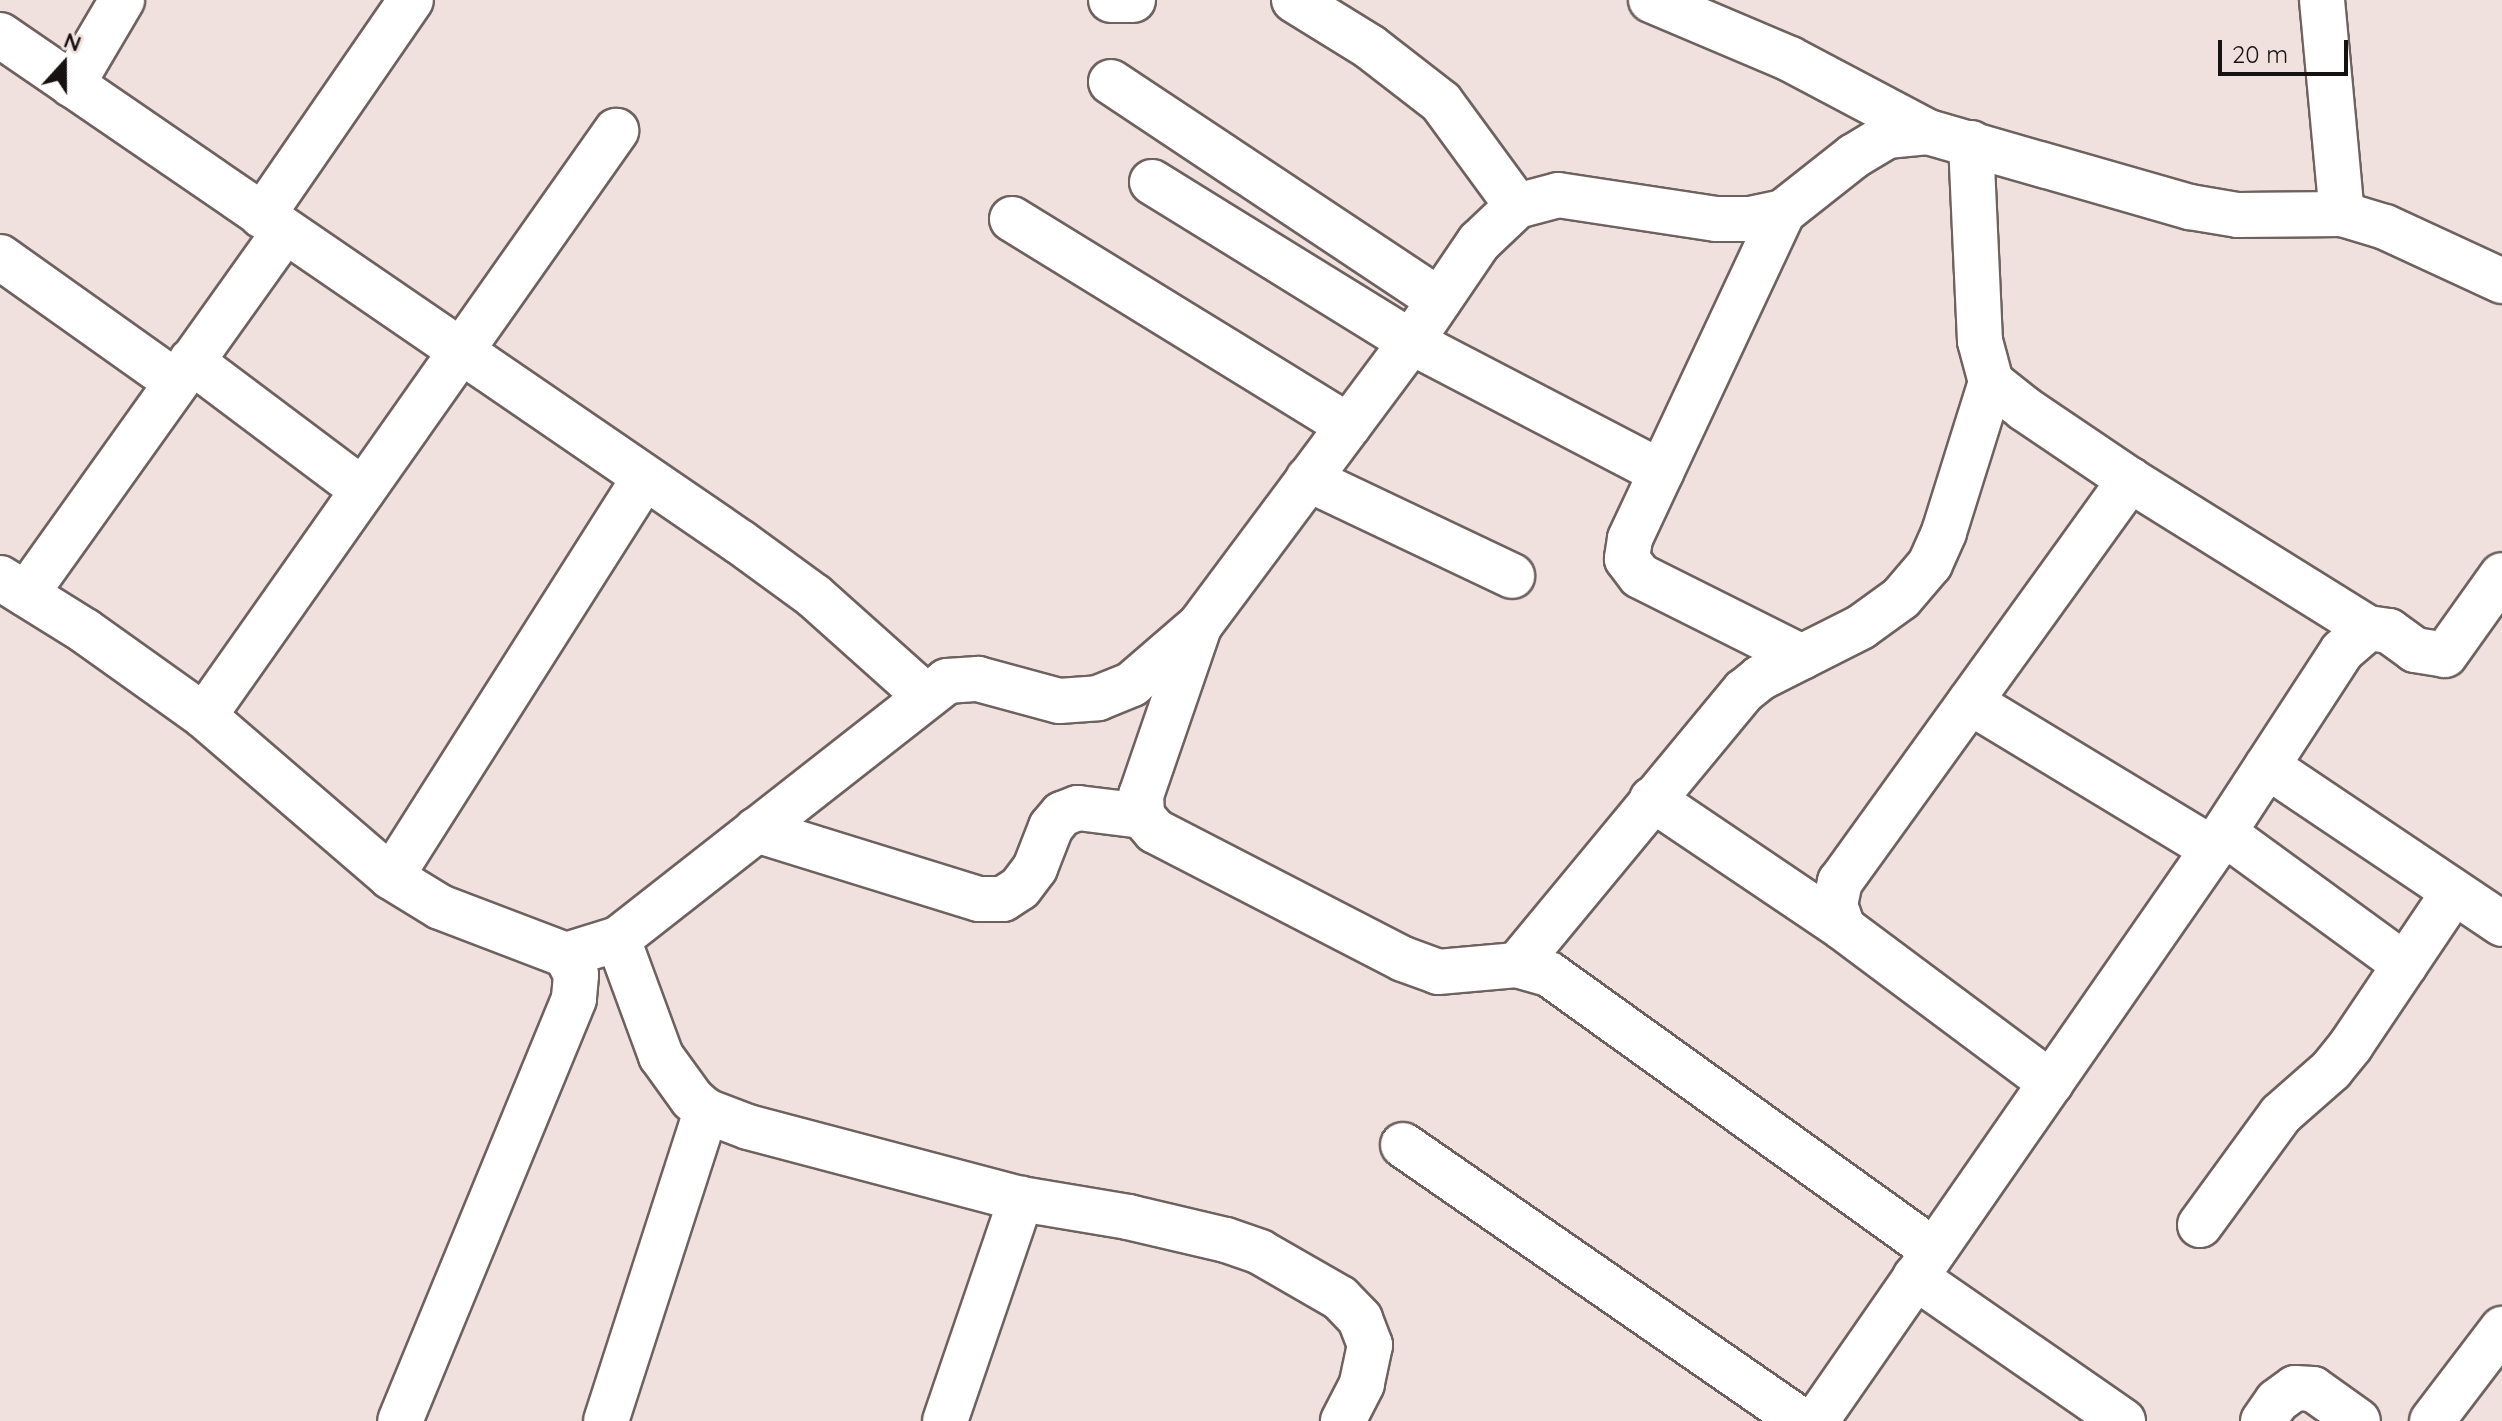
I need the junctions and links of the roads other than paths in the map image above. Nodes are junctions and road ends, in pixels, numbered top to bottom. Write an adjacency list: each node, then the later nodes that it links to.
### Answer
1 (122, 0): 10 (street)
2 (411, 0): 19 (street)
3 (1111, 0): 4 (street)
4 (1133, 0)
5 (1651, 0): 12 (street)
6 (2322, 0): 17 (street)
7 (1311, 5): 15 (street)
8 (0, 35): 10 (street)
9 (1111, 82): 22 (street)
10 (72, 85): 19 (street)
11 (616, 131): 24 (street)
12 (1928, 132): 13 (street); 16 (street)
13 (1971, 143): 17 (street); 26 (street)
14 (1152, 182): 23 (street)
15 (1517, 206): 16 (street); 22 (street)
16 (1783, 212): 28 (street)
17 (2342, 214): 21 (street)
18 (1012, 219): 27 (street)
19 (273, 224): 24 (street); 25 (street)
20 (0, 257): 25 (street)
21 (2502, 281)
22 (1439, 300): 23 (street)
23 (1411, 342): 27 (street); 28 (street)
24 (459, 353): 29 (street); 32 (street)
25 (184, 372): 32 (street); 34 (street)
26 (1991, 382): 31 (street); 38 (street)
27 (1348, 426): 30 (street)
28 (1661, 472): 38 (street)
29 (644, 479): 39 (street); 47 (street)
30 (1308, 479): 33 (street); 36 (street)
31 (2130, 480): 37 (street); 40 (street)
32 (363, 490): 41 (street)
33 (1512, 576)
34 (13, 586): 41 (street)
35 (2498, 592): 37 (street)
36 (1200, 625): 39 (street); 44 (street)
37 (2368, 628): 42 (street)
38 (1802, 657): 43 (street)
39 (926, 696): 45 (street)
40 (1970, 702): 46 (street); 50 (street)
41 (204, 716): 47 (street)
42 (2267, 766): 46 (street); 48 (street)
43 (1652, 799): 50 (street); 53 (street)
44 (1142, 816): 45 (street); 53 (street)
45 (756, 830): 51 (street)
46 (2219, 841): 54 (street); 55 (street)
47 (391, 877): 52 (street)
48 (2454, 892): 49 (street); 54 (street)
49 (2502, 924)
50 (1843, 928): 55 (street)
51 (618, 939): 52 (street); 56 (street)
52 (566, 955): 62 (street)
53 (1517, 965): 60 (street)
54 (2405, 965): 59 (street)
55 (2051, 1083): 60 (street)
56 (706, 1111): 58 (street); 63 (street)
57 (1403, 1145): 66 (street)
58 (1021, 1199): 64 (street); 65 (street)
59 (2200, 1225)
60 (1925, 1264): 67 (street); 68 (street)
61 (2502, 1329): 71 (street)
62 (400, 1421)
63 (606, 1421)
64 (945, 1421)
65 (1343, 1421)
66 (1802, 1421)
67 (1816, 1421)
68 (2123, 1421)
69 (2263, 1421): 70 (street)
70 (2358, 1421)
71 (2432, 1421)

